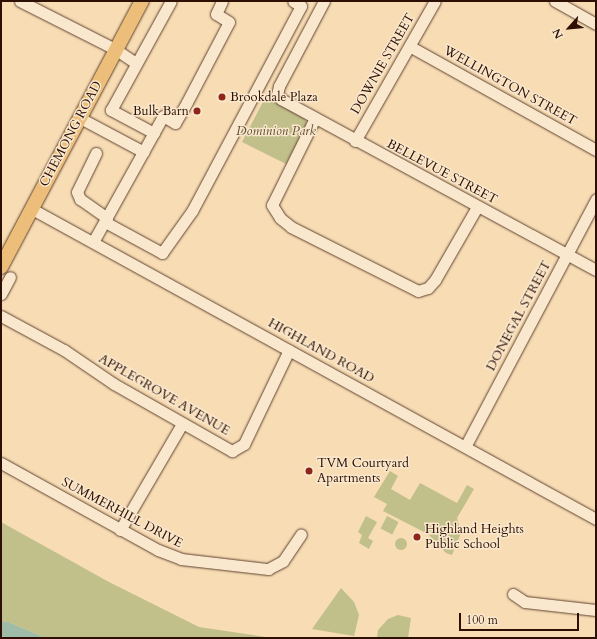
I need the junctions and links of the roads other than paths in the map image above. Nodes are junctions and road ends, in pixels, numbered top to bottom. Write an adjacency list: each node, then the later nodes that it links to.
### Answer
1 (20, 1): 11 (street)
2 (142, 1): 11 (main road, CHEMONG ROAD)
3 (171, 1): 12 (street)
4 (222, 1): 15 (street)
5 (292, 1): 23 (street)
6 (324, 1): 14 (street, BELLEVUE STREET)
7 (435, 1): 10 (street, DOWNIE STREET)
8 (555, 1): 9 (street)
9 (596, 24)
10 (411, 46): 16 (street, DOWNIE STREET); 17 (street, WELLINGTON STREET)
11 (116, 49): 12 (street); 13 (main road, CHEMONG ROAD)
12 (136, 63): 15 (street)
13 (80, 118): 18 (street); 22 (main road, CHEMONG ROAD)
14 (315, 118): 16 (street, BELLEVUE STREET); 21 (street)
15 (154, 133): 18 (street)
16 (355, 141): 21 (street, BELLEVUE STREET)
17 (596, 150)
18 (144, 152): 23 (street)
19 (96, 153): 23 (street)
20 (596, 199): 25 (street, DONEGAL STREET)
21 (477, 207): 25 (street, BELLEVUE STREET)
22 (32, 209): 24 (street, HIGHLAND ROAD); 27 (main road, CHEMONG ROAD)
23 (106, 220): 24 (street)
24 (93, 242): 30 (street, HIGHLAND ROAD)
25 (567, 254): 26 (street, BELLEVUE STREET); 32 (street, DONEGAL STREET)
26 (596, 270)
27 (5, 272): 28 (street)
28 (1, 294)
29 (1, 316): 31 (street, APPLEGROVE AVENUE)
30 (288, 350): 31 (street, APPLEGROVE AVENUE); 32 (street, HIGHLAND ROAD)
31 (182, 424): 35 (street)
32 (466, 445): 34 (street, HIGHLAND ROAD)
33 (1, 463): 35 (street, SUMMERHILL DRIVE)
34 (596, 519)
35 (120, 530): 36 (street, SUMMERHILL DRIVE)
36 (301, 534)
37 (513, 594): 38 (street)
38 (596, 610)

